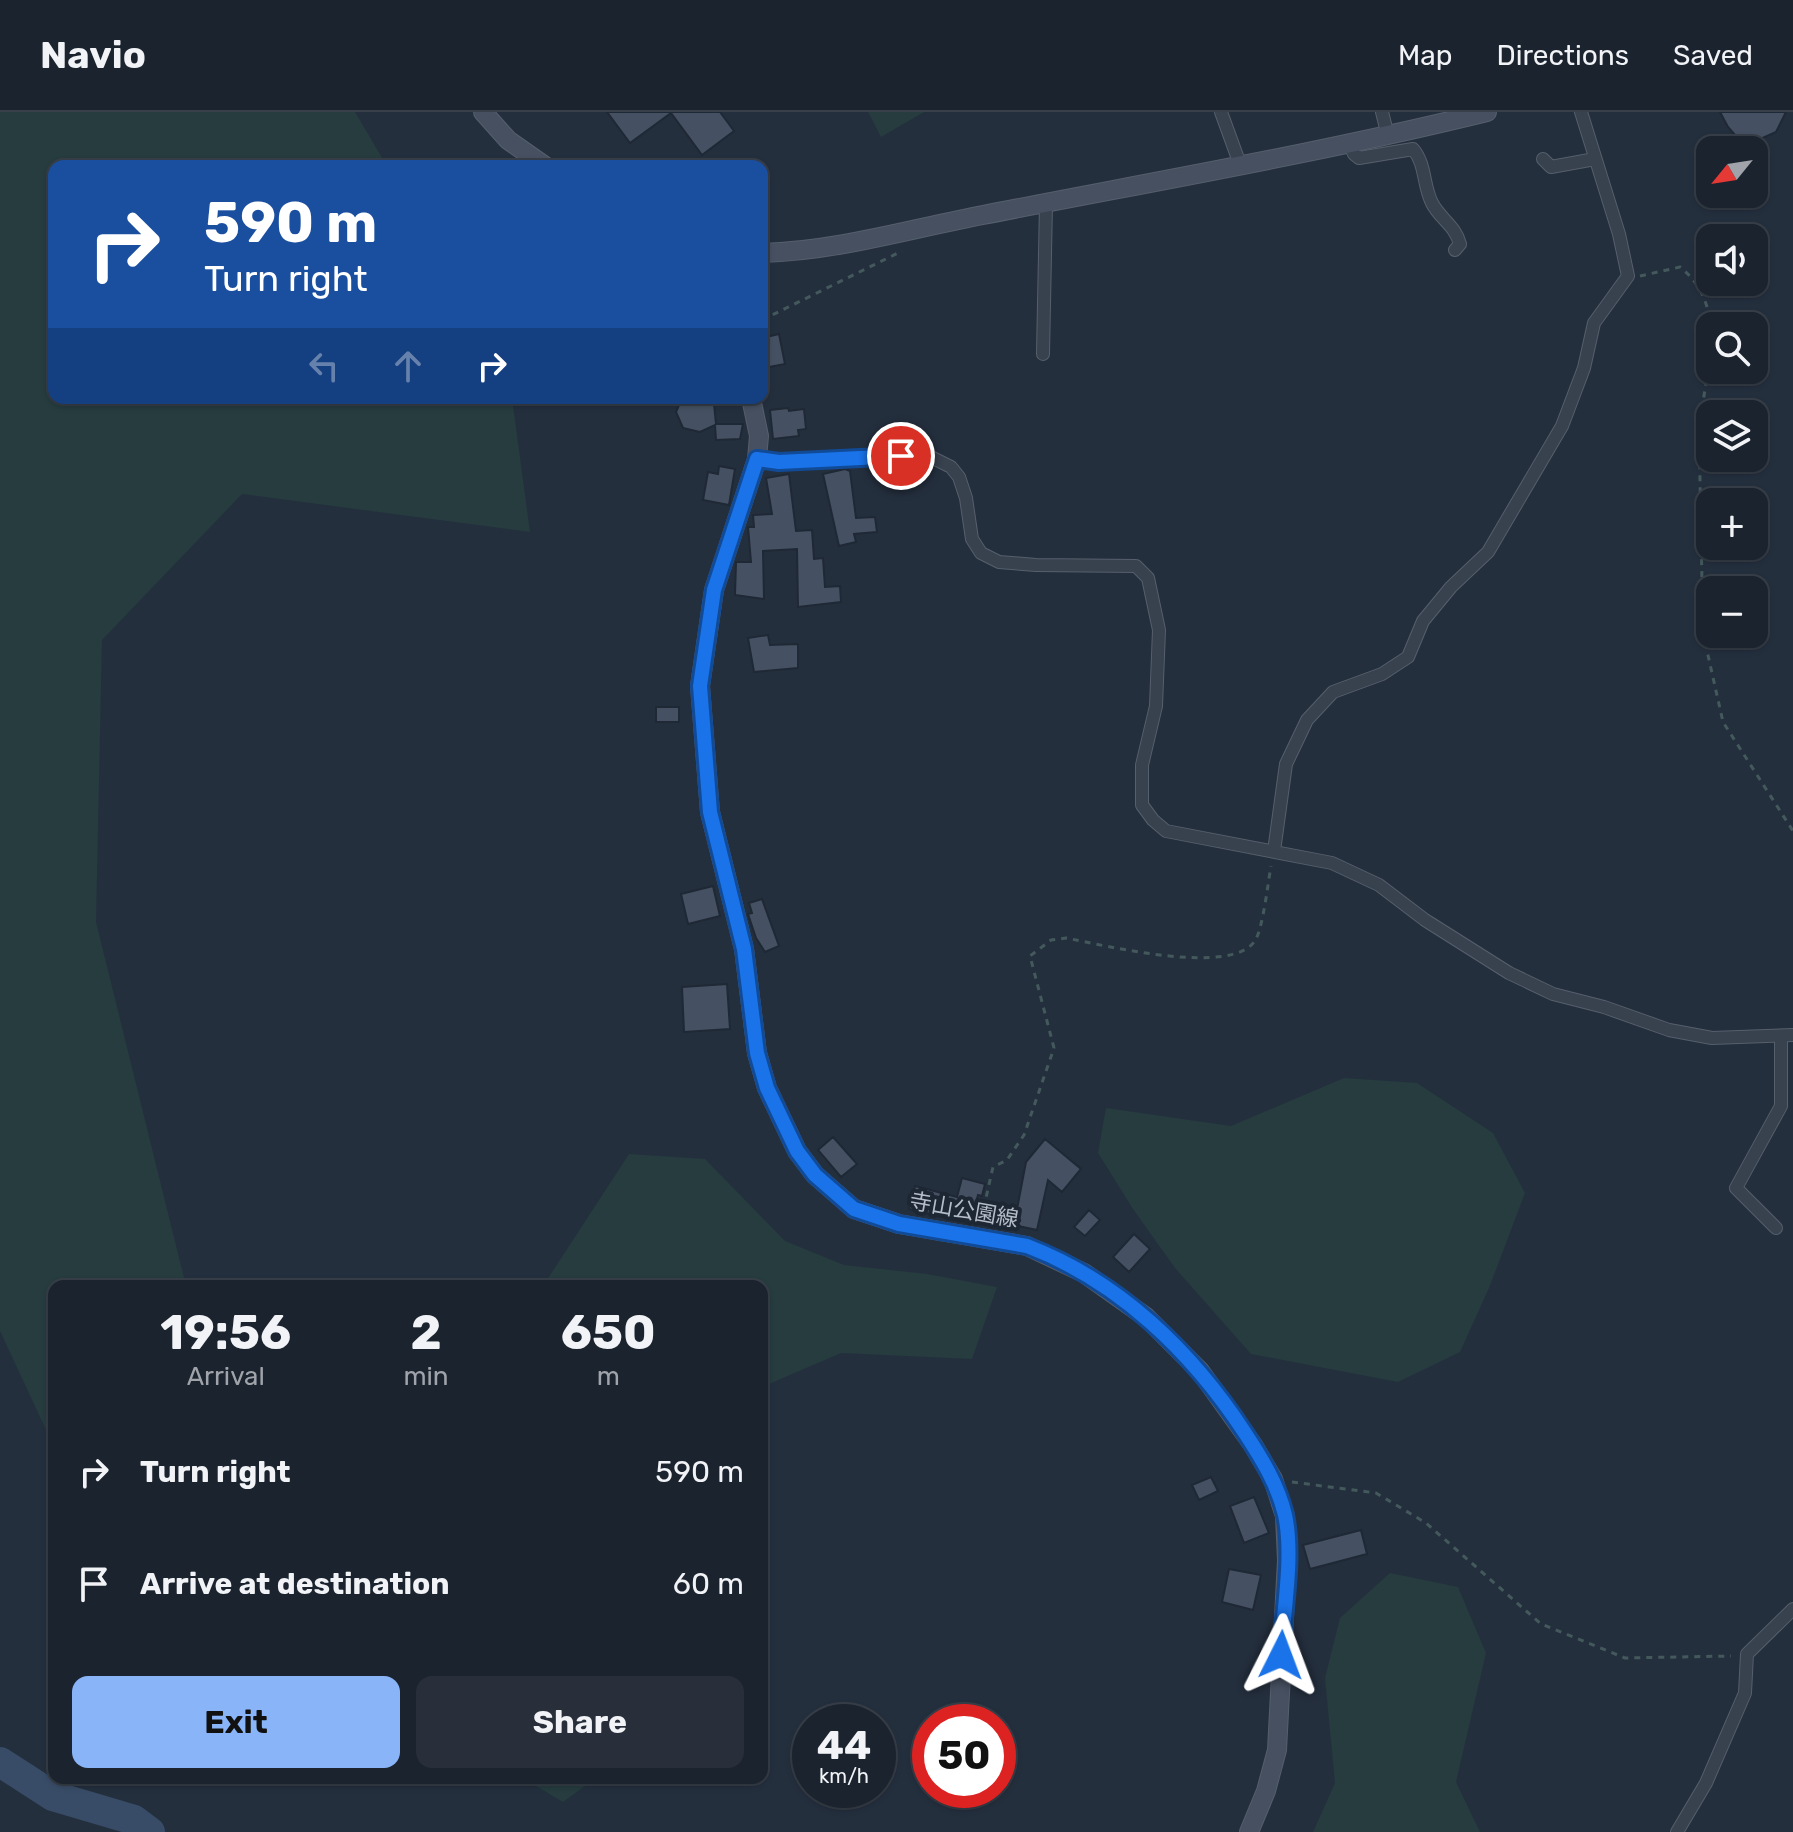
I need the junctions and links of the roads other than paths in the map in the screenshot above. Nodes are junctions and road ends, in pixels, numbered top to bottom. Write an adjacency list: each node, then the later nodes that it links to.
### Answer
1 (483, 112): 10 (main road)
2 (1221, 112): 11 (street)
3 (1382, 112): 6 (street)
4 (1487, 112): 6 (main road)
5 (1581, 112): 9 (street)
6 (1388, 136): 7 (main road)
7 (1350, 145): 11 (main road); 13 (street)
8 (1543, 159): 9 (street)
9 (1595, 159): 18 (street)
10 (536, 160)
11 (1241, 167): 12 (main road)
12 (1046, 204): 14 (main road); 15 (street)
13 (1455, 250)
14 (768, 252)
15 (1043, 354)
16 (752, 404): 17 (main road, 寺山公園線)
17 (757, 459): 18 (street); 22 (main road, 寺山公園線)
18 (1274, 851): 19 (street)
19 (1787, 1036): 20 (street)
20 (1776, 1228)
21 (1793, 1609): 23 (street)
22 (1249, 1832)
23 (1677, 1832)

